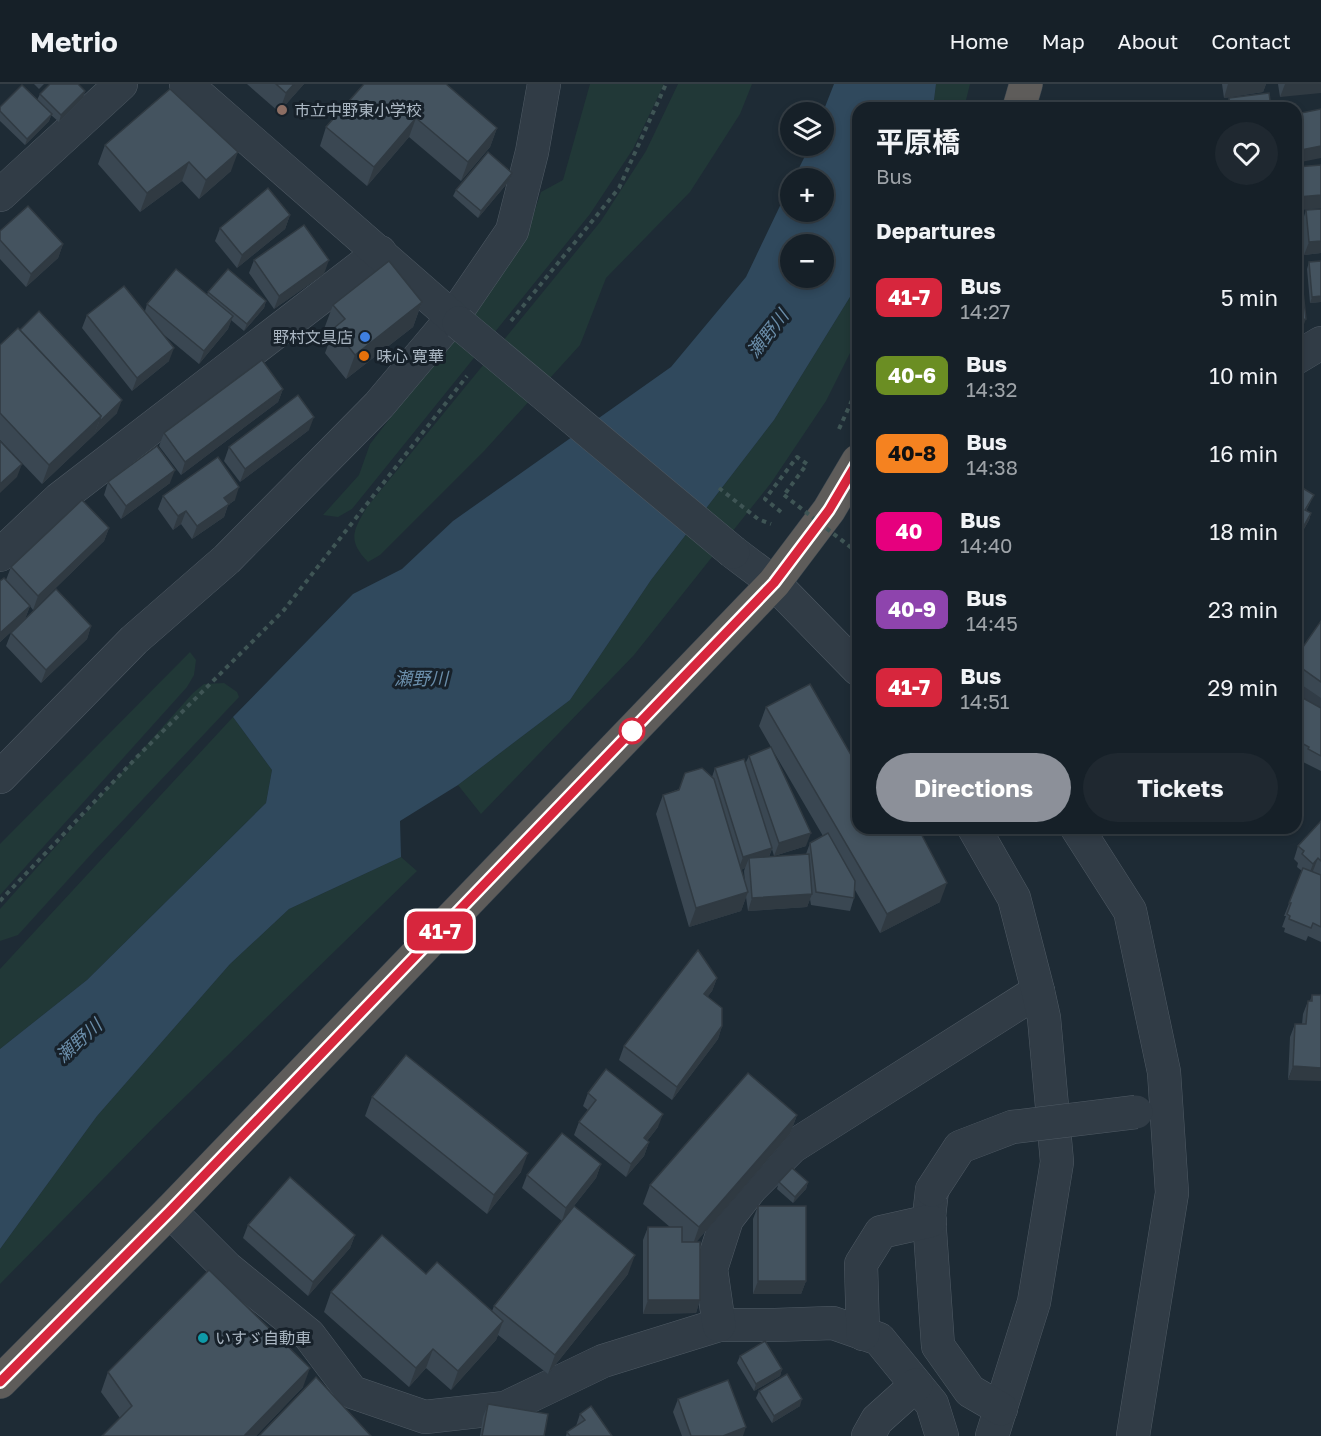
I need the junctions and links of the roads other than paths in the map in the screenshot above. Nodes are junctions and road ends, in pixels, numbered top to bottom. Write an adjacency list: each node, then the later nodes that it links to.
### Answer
1 (121, 84): 6 (street)
2 (186, 84): 7 (street)
3 (544, 84): 8 (street)
4 (1026, 84): 5 (highway)
5 (1021, 102)
6 (0, 195)
7 (380, 252): 8 (street); 12 (street)
8 (457, 319): 13 (street, bridge); 17 (street)
9 (1321, 343): 10 (street)
10 (1302, 354)
11 (852, 471): 13 (highway)
12 (0, 555)
13 (774, 583): 14 (street); 23 (highway)
14 (852, 663)
15 (1302, 699): 16 (street)
16 (1321, 708)
17 (0, 777)
18 (977, 834): 20 (street)
19 (1081, 834): 21 (street)
20 (1038, 991): 24 (street); 28 (street)
21 (1151, 1109): 22 (street, bridge); 31 (street)
22 (931, 1206): 25 (street); 28 (street)
23 (170, 1211): 24 (street); 26 (highway)
24 (719, 1324): 25 (street)
25 (863, 1334): 27 (street)
26 (0, 1382)
27 (916, 1385): 29 (street); 30 (street)
28 (997, 1422)
29 (868, 1436)
30 (942, 1436)
31 (1133, 1436)

